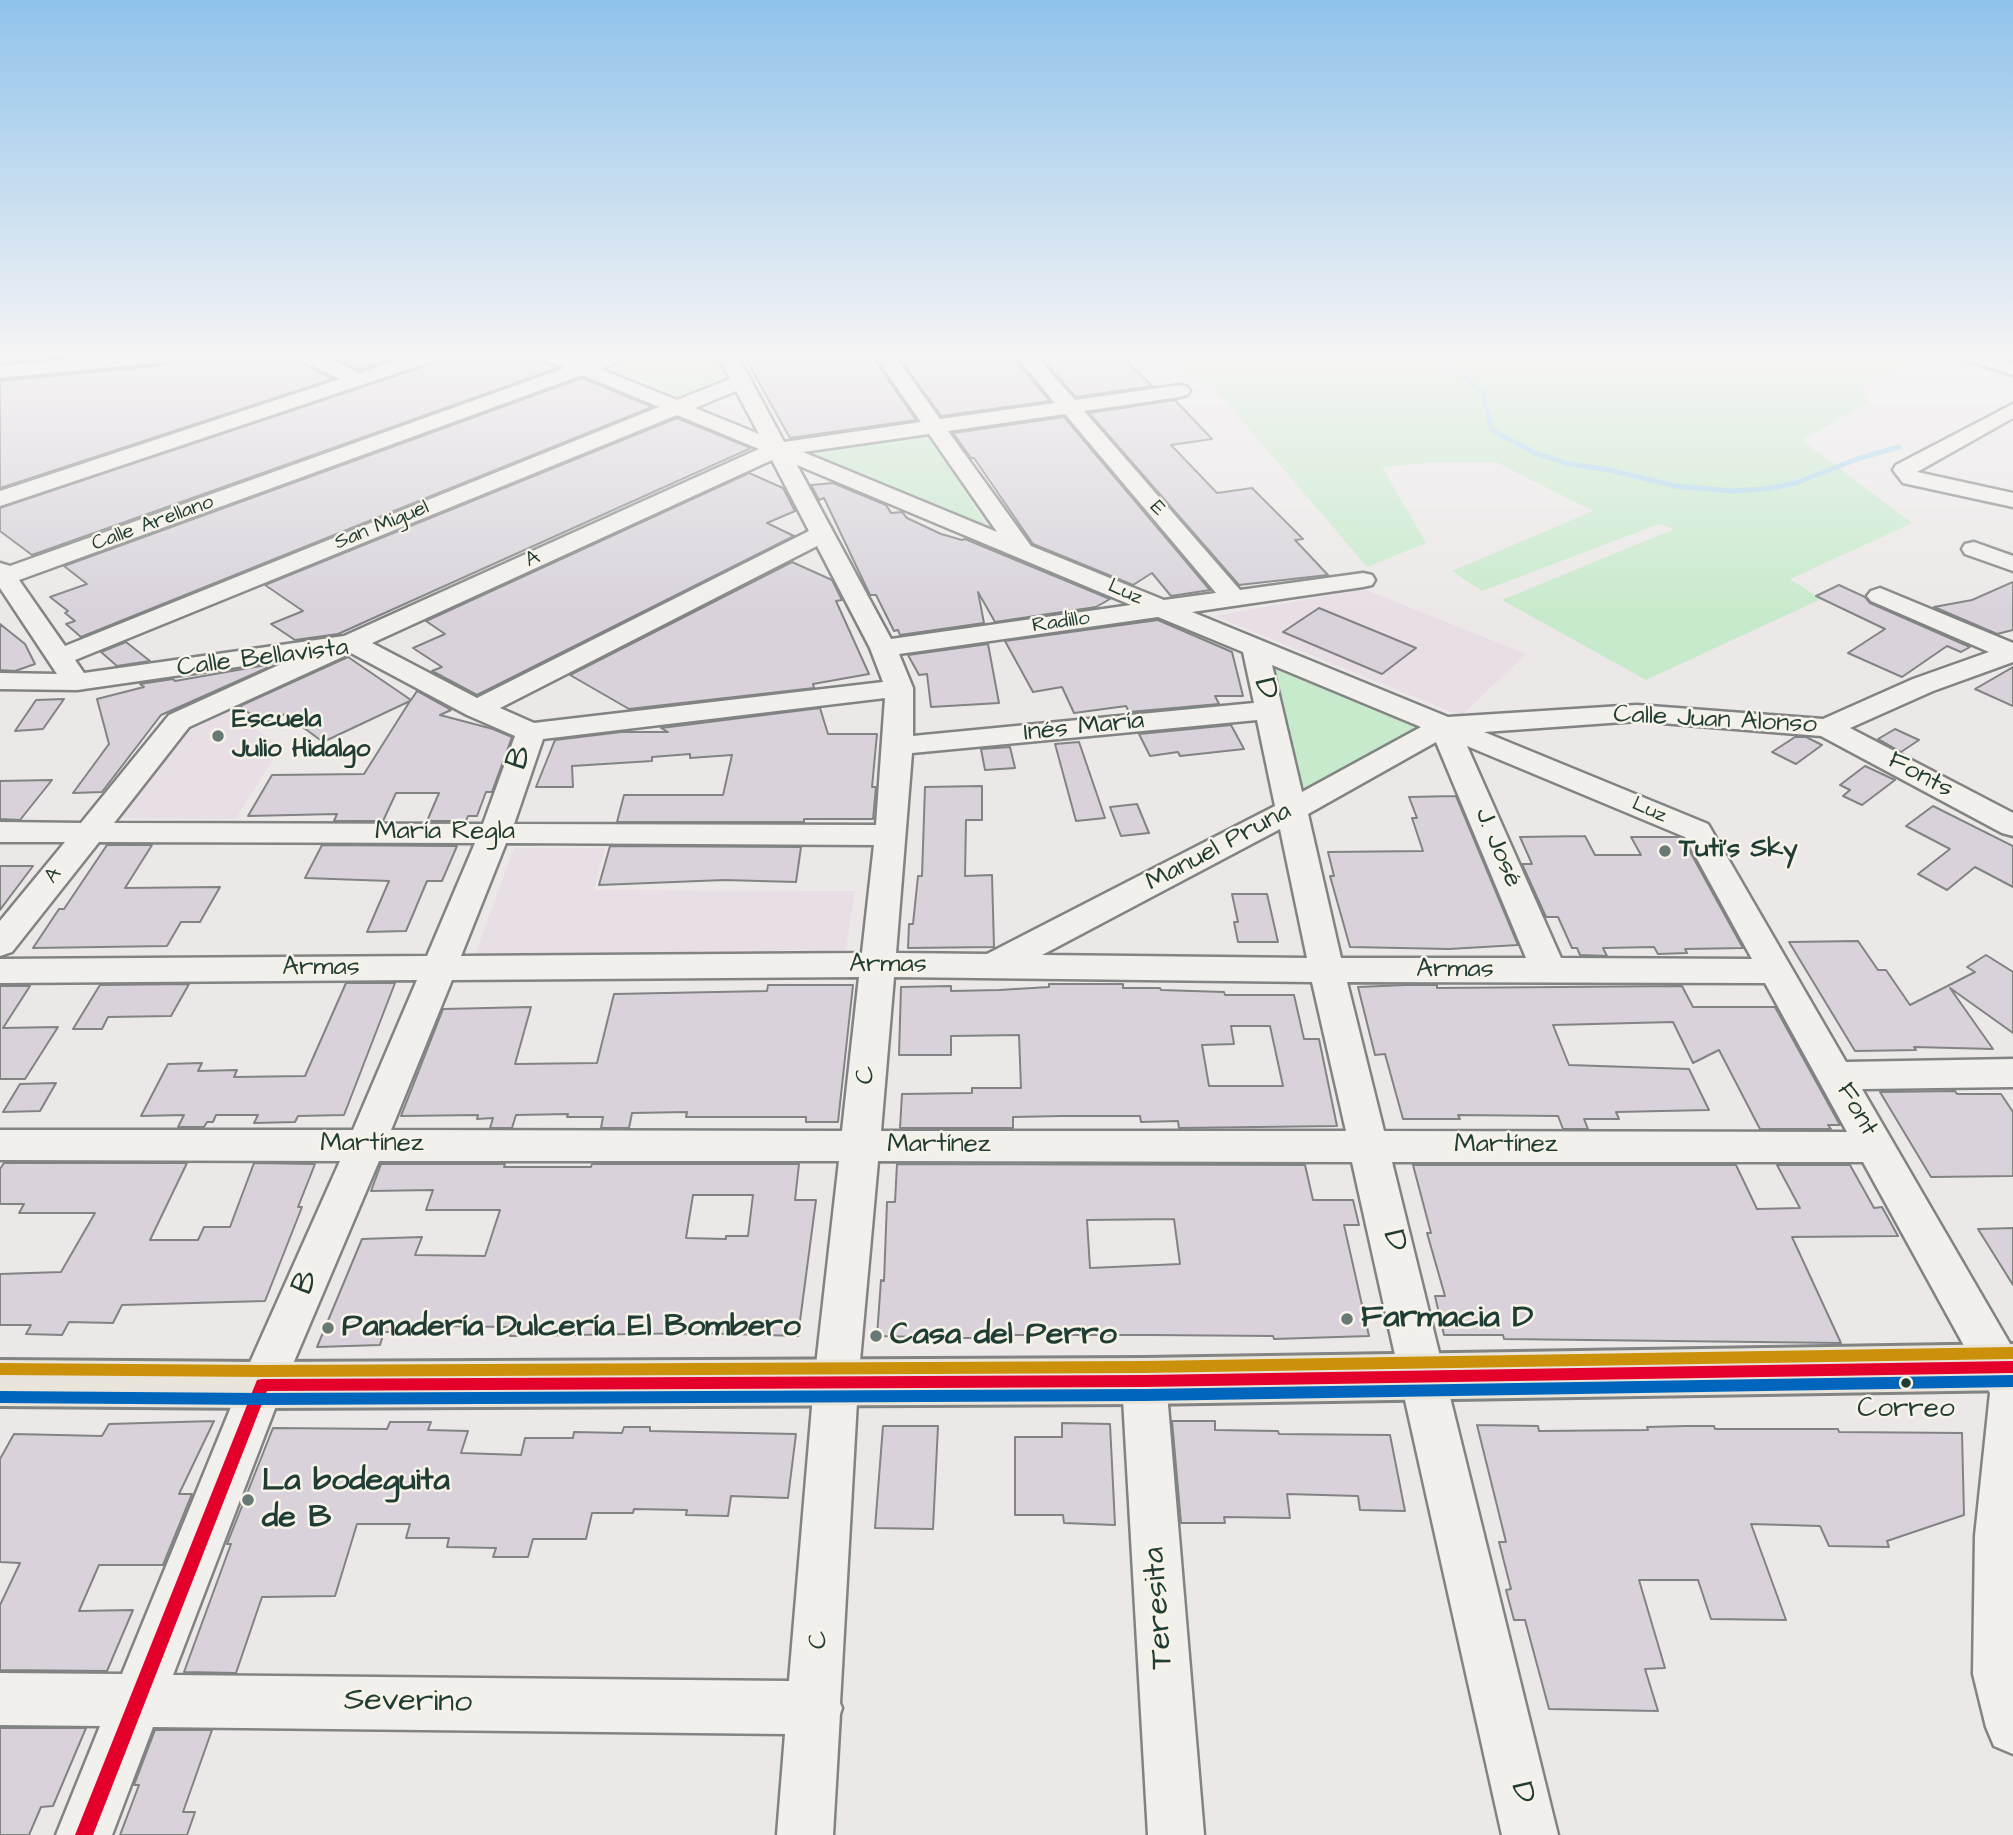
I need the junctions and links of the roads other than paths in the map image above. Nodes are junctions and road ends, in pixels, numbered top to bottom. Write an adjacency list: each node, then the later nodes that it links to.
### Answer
1 (173, 442): 11 (street)
2 (377, 442): 17 (street, Calle Arellano)
3 (592, 442): 26 (street, San Miguel)
4 (760, 442): 10 (street, Luz)
5 (774, 442): 10 (street, C)
6 (828, 442): 10 (street, A)
7 (944, 442): 15 (street)
8 (1099, 442): 20 (street, E)
9 (1956, 442): 12 (street)
10 (778, 449): 13 (street, C); 15 (street, Luz); 22 (street, A)
11 (0, 499)
12 (2013, 500)
13 (821, 534): 24 (street, C); 30 (street)
14 (1974, 549): 16 (street)
15 (1022, 550): 21 (street, Luz)
16 (2013, 564)
17 (2, 573): 26 (street)
18 (1363, 580): 20 (street, Radillo)
19 (1880, 596): 25 (street)
20 (1234, 598): 21 (street, Radillo)
21 (1162, 608): 23 (street, Luz); 24 (street, Radillo)
22 (352, 643): 28 (street, Calle Bellavista); 30 (street, Calle Bellavista); 40 (street, A)
23 (1255, 647): 31 (street, D); 32 (street, Luz)
24 (883, 648): 29 (street, C)
25 (2013, 653): 33 (street, Calle Juan Alonso)
26 (60, 657): 28 (street)
27 (0, 681): 28 (street, Calle Bellavista)
28 (77, 682)
29 (899, 688): 34 (street, Calle Bellavista); 35 (street, C)
30 (477, 709): 34 (street, Calle Bellavista)
31 (1269, 710): 35 (street, Inés María); 36 (street, D)
32 (1444, 726): 33 (street, Calle Juan Alonso); 36 (street, Manuel Pruna); 38 (street, Luz); 49 (street, J. José)
33 (1827, 728): 37 (street, Fonts)
34 (531, 732): 41 (street, B)
35 (898, 746): 42 (street, C)
36 (1293, 810): 45 (street, Manuel Pruna); 47 (street, D)
37 (2013, 826)
38 (1697, 831): 50 (street, Font)
39 (0, 832): 40 (street, María Regla)
40 (87, 833): 41 (street, María Regla); 43 (street, A)
41 (495, 833): 42 (street, María Regla); 46 (street, B)
42 (891, 835): 44 (street, C)
43 (0, 944)
44 (877, 965): 45 (street, Armas); 46 (street, Armas); 55 (street, C)
45 (992, 967): 47 (street, Armas)
46 (439, 968): 48 (street, Armas); 54 (street, B)
47 (1327, 970): 49 (street, Armas); 56 (street, D)
48 (0, 971)
49 (1549, 971): 50 (street, Armas)
50 (1776, 971): 52 (street, Font)
51 (2013, 1073): 52 (street)
52 (1836, 1076): 57 (street, Font)
53 (0, 1145): 54 (street, Martínez)
54 (366, 1145): 55 (street, Martínez); 63 (street, B)
55 (861, 1146): 56 (street, Martínez); 62 (street, C)
56 (1371, 1146): 57 (street, Martínez); 58 (street, D)
57 (1877, 1147): 59 (street, Font)
58 (1424, 1375): 59 (main road); 60 (main road); 71 (street, D)
59 (2009, 1379): 67 (street)
60 (1144, 1381): 62 (main road); 70 (street, Teresita)
61 (0, 1383): 63 (main road)
62 (836, 1383): 63 (main road); 66 (street, C)
63 (262, 1385): 65 (street, B)
64 (0, 1699): 65 (street, Severino)
65 (137, 1699): 66 (street, Severino); 68 (street, B)
66 (816, 1708): 69 (street, C)
67 (2013, 1727)
68 (83, 1835)
69 (805, 1835)
70 (1176, 1835)
71 (1531, 1835)

